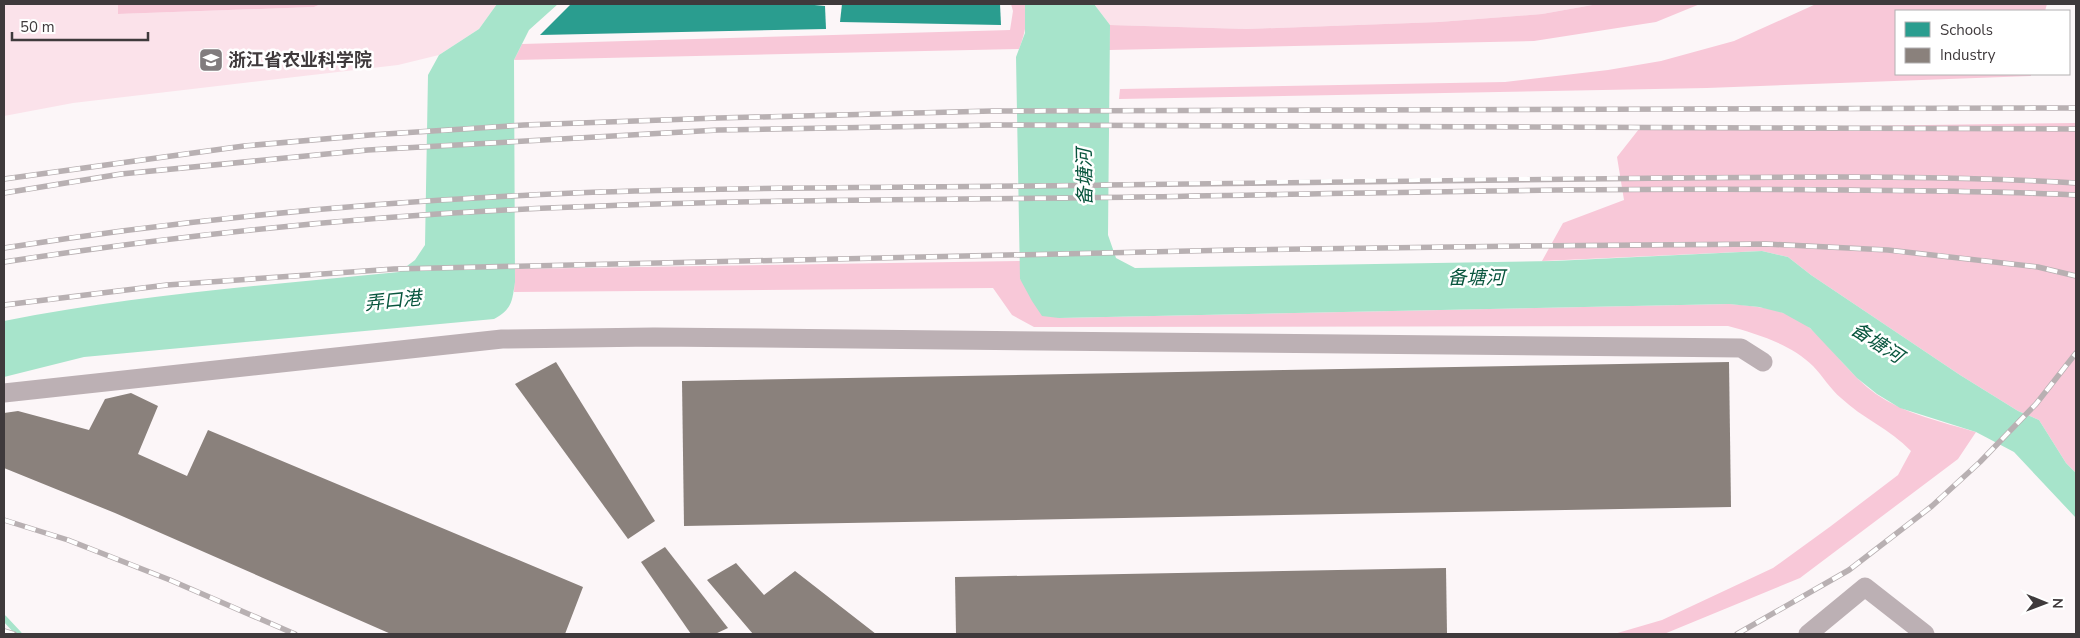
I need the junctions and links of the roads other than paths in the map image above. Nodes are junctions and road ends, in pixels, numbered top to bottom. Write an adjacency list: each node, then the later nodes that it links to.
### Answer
1 (1763, 362): 2 (street)
2 (4, 393)
3 (1808, 634): 4 (street)
4 (1925, 634)

